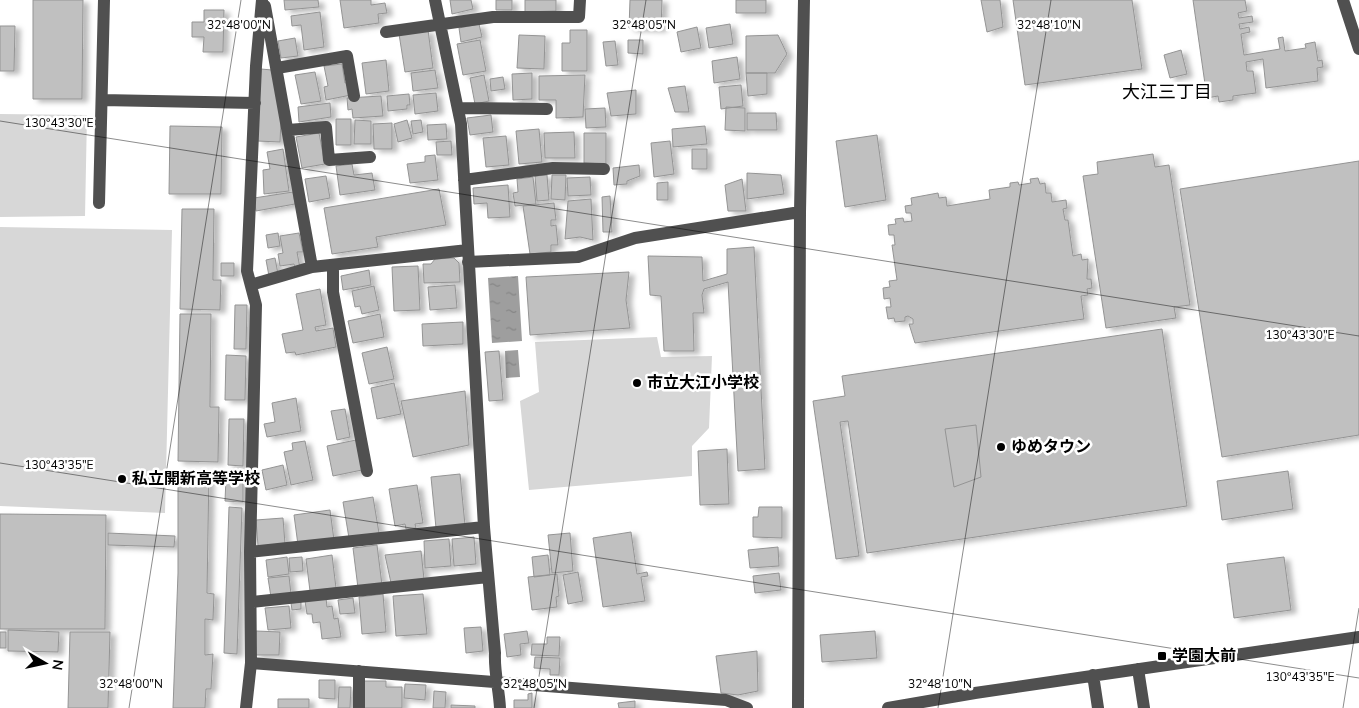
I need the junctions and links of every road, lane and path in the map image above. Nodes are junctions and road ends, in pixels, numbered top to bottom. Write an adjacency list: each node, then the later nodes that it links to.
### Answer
1 (104, 0): 12 (street)
2 (263, 0): 10 (street); 13 (street)
3 (435, 0): 7 (street)
4 (580, 0): 7 (street)
5 (804, 0): 21 (street)
6 (1343, 0): 9 (street)
7 (440, 24): 8 (street); 14 (street)
8 (386, 32)
9 (1359, 49)
10 (277, 68): 11 (street); 16 (street)
11 (354, 96)
12 (102, 100): 13 (street); 20 (street)
13 (255, 103): 25 (street)
14 (458, 108): 15 (street); 19 (street)
15 (547, 109)
16 (288, 130): 17 (street); 24 (street)
17 (370, 157)
18 (604, 169): 19 (street)
19 (464, 180): 22 (street)
20 (99, 203)
21 (800, 212): 22 (street); 42 (street)
22 (468, 256): 23 (street); 27 (street)
23 (333, 265): 24 (street); 26 (street)
24 (312, 267): 25 (street)
25 (250, 285): 28 (street)
26 (367, 471)
27 (484, 526): 28 (street); 29 (street)
28 (250, 552): 30 (street)
29 (488, 578): 30 (street); 36 (street)
30 (251, 602): 32 (street)
31 (1359, 638): 33 (street)
32 (251, 662): 34 (street); 38 (street)
33 (1138, 669): 35 (street); 45 (street)
34 (359, 671): 36 (street); 39 (street)
35 (1093, 675): 37 (street); 44 (street)
36 (496, 683): 40 (street); 41 (street)
37 (939, 704): 43 (street)
38 (246, 708)
39 (359, 708)
40 (500, 708)
41 (747, 708)
42 (798, 708)
43 (888, 708)
44 (1098, 708)
45 (1144, 708)

